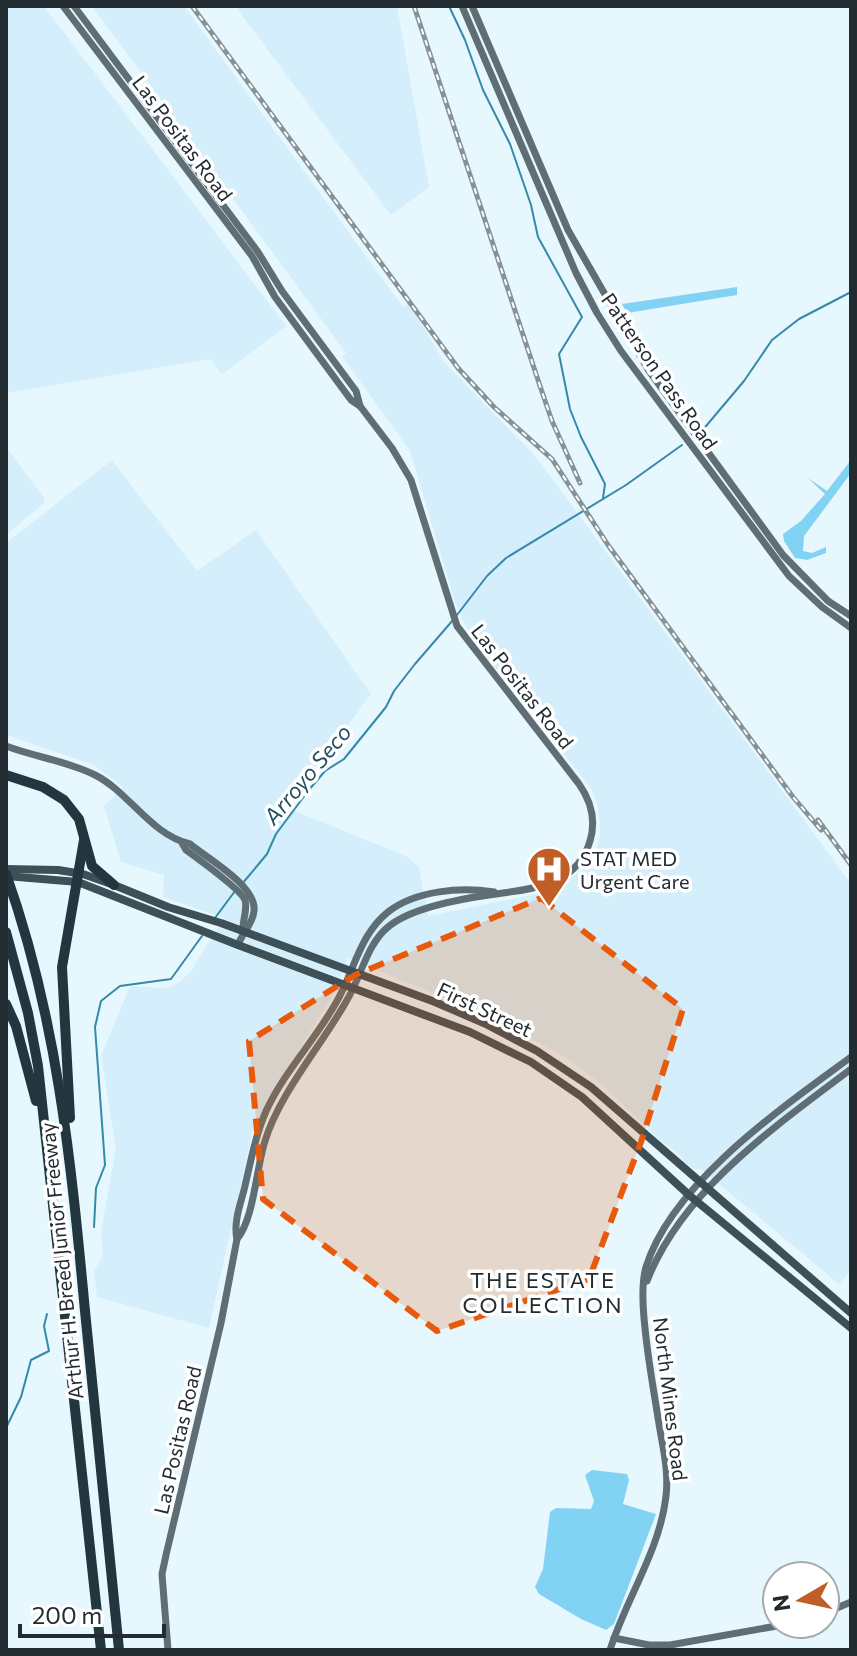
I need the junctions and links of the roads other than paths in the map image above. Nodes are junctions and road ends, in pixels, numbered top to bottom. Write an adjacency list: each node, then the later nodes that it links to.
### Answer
1 (63, 6): 5 (main road, Las Positas Road)
2 (74, 6): 5 (main road, Las Positas Road)
3 (462, 6): 7 (main road, Patterson Pass Road)
4 (472, 6): 6 (main road, Patterson Pass Road)
5 (360, 406): 17 (main road, Las Positas Road)
6 (851, 616)
7 (851, 628)
8 (6, 746): 14 (main road)
9 (6, 775): 10 (highway)
10 (84, 840): 12 (highway); 13 (highway)
11 (6, 873): 12 (main road, First Street); 23 (highway, Arthur H. Breed Junior Freeway)
12 (78, 878): 13 (main road, First Street); 16 (main road, First Street); 23 (highway)
13 (114, 885): 14 (main road, First Street)
14 (243, 931): 16 (main road); 17 (main road, First Street)
15 (6, 932): 22 (highway, Arthur H. Breed Junior Freeway)
16 (238, 945): 18 (main road, First Street)
17 (356, 974): 18 (main road, Las Positas Road); 24 (main road, First Street)
18 (350, 986): 26 (main road, First Street); 35 (main road, Las Positas Road)
19 (6, 1004): 22 (highway)
20 (851, 1057): 24 (main road, North Mines Road)
21 (851, 1069): 25 (main road, North Mines Road)
22 (43, 1128): 33 (highway, Arthur H. Breed Junior Freeway)
23 (72, 1180): 34 (highway, Arthur H. Breed Junior Freeway)
24 (700, 1184): 25 (main road, First Street); 26 (main road, North Mines Road)
25 (708, 1191): 27 (main road, North Mines Road); 29 (main road, First Street)
26 (689, 1195): 27 (main road, First Street); 28 (main road, North Mines Road)
27 (698, 1202): 28 (main road, North Mines Road); 30 (main road, First Street)
28 (645, 1287): 32 (main road, North Mines Road)
29 (851, 1313)
30 (851, 1328)
31 (761, 1629): 32 (main road)
32 (614, 1638): 36 (main road, North Mines Road)
33 (101, 1650)
34 (119, 1650)
35 (168, 1650)
36 (610, 1650)

